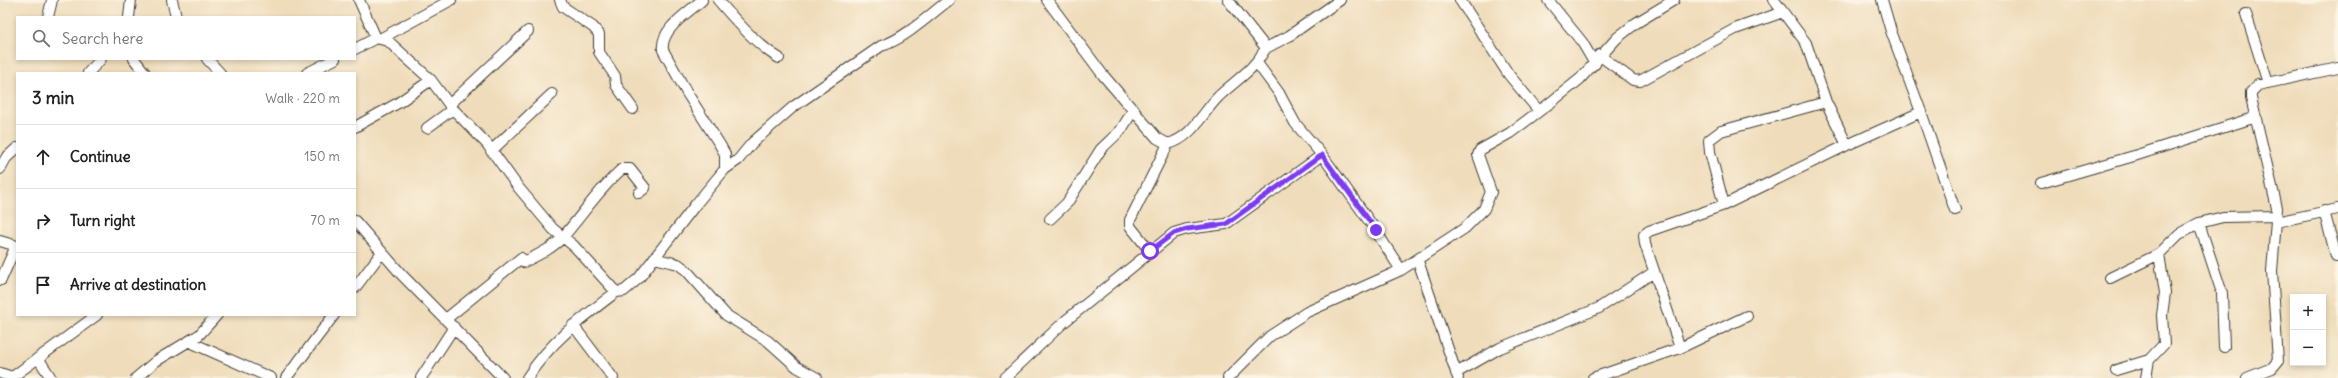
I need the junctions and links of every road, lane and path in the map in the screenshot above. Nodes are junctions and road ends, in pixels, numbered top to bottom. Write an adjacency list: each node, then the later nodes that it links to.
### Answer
1 (52, 0): 20 (street)
2 (131, 0): 21 (street)
3 (172, 0): 22 (street)
4 (359, 0): 24 (street)
5 (452, 0): 24 (street)
6 (560, 0): 45 (street)
7 (702, 0): 55 (street)
8 (718, 0): 27 (street)
9 (949, 0): 57 (street)
10 (1047, 0): 44 (street)
11 (1228, 0): 25 (street)
12 (1340, 0): 25 (street)
13 (1460, 0): 46 (street)
14 (1548, 0): 32 (street)
15 (1674, 0): 32 (street)
16 (1774, 0): 18 (street)
17 (1882, 0): 47 (street)
18 (1783, 12): 32 (street); 42 (street)
19 (2246, 14): 40 (street)
20 (48, 16)
21 (129, 16)
22 (176, 16)
23 (528, 31): 43 (street)
24 (378, 38): 26 (street); 39 (street)
25 (1266, 48): 33 (street)
26 (356, 49)
27 (779, 58)
28 (100, 60): 35 (street)
29 (135, 60): 36 (street)
30 (209, 60): 37 (street)
31 (333, 60): 38 (street)
32 (1597, 60): 46 (street)
33 (1257, 63): 51 (street); 56 (street)
34 (2338, 68): 40 (street)
35 (89, 72)
36 (144, 72)
37 (219, 72)
38 (309, 72)
39 (431, 80): 43 (street); 49 (street)
40 (2268, 83): 48 (street)
41 (552, 94): 54 (street)
42 (1826, 102): 52 (street); 62 (street)
43 (451, 107): 50 (street); 54 (street)
44 (1134, 108): 51 (street); 66 (street)
45 (633, 110)
46 (1539, 111): 78 (street)
47 (1921, 112): 52 (street); 64 (street)
48 (2256, 117): 60 (street); 67 (street)
49 (356, 126)
50 (427, 128)
51 (1168, 144): 73 (street)
52 (1846, 145): 62 (street)
53 (16, 149): 58 (street)
54 (491, 151): 70 (street)
55 (725, 154): 57 (street); 59 (street)
56 (1322, 155): 73 (street); 79 (street)
57 (738, 160): 59 (street)
58 (0, 169)
59 (725, 170): 77 (street)
60 (2041, 183)
61 (639, 193): 70 (street)
62 (1724, 205): 80 (street)
63 (2338, 209): 65 (street)
64 (1955, 210)
65 (2324, 211): 67 (street); 76 (street)
66 (1050, 219)
67 (2276, 219): 69 (street); 114 (street)
68 (356, 222): 74 (street)
69 (2198, 223): 75 (street); 93 (street)
70 (562, 237): 84 (street); 89 (street)
71 (0, 241): 72 (street)
72 (16, 246): 82 (street)
73 (1150, 251): 110 (street)
74 (382, 252): 83 (street); 89 (street)
75 (2159, 254): 81 (street); 96 (street)
76 (2336, 256)
77 (654, 258): 84 (street); 109 (street)
78 (1418, 260): 79 (street); 99 (street)
79 (1401, 270): 111 (street)
80 (1654, 272): 94 (street); 99 (street)
81 (2110, 278)
82 (1, 280)
83 (356, 287)
84 (616, 292): 90 (street)
85 (96, 316): 95 (street)
86 (216, 316): 92 (street)
87 (333, 316): 104 (street)
88 (1747, 316): 94 (street)
89 (446, 319): 91 (street)
90 (573, 325): 107 (street); 108 (street)
91 (454, 327): 105 (street); 106 (street)
92 (190, 342): 102 (street); 103 (street)
93 (2224, 347)
94 (1680, 348): 112 (street)
95 (38, 358): 100 (street); 101 (street)
96 (2149, 360): 97 (street); 113 (street)
97 (2116, 370)
98 (0, 373): 100 (street)
99 (1457, 376)
100 (12, 377)
101 (51, 378)
102 (136, 378)
103 (271, 378)
104 (286, 378)
105 (421, 378)
106 (503, 378)
107 (527, 378)
108 (613, 378)
109 (817, 378)
110 (1005, 378)
111 (1228, 378)
112 (1593, 378)
113 (2146, 378)
114 (2247, 378)

